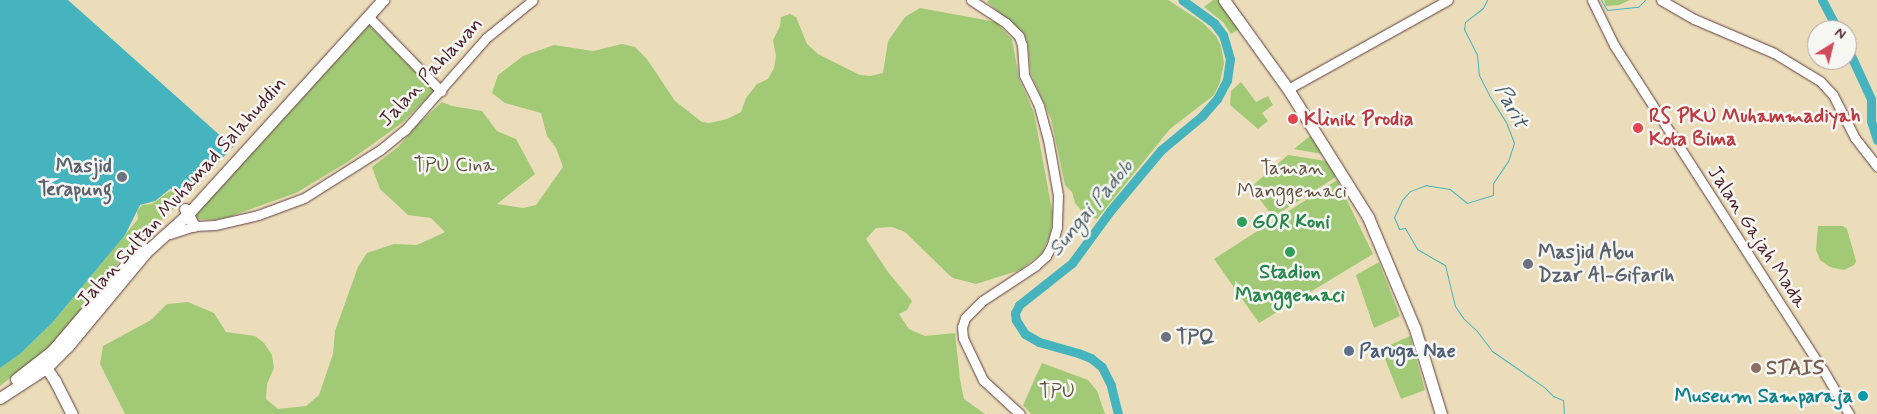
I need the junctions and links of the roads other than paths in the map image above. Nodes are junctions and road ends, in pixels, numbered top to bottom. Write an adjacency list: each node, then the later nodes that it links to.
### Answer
1 (373, 0): 13 (highway, Jalan Sultan Muhamad Salahuddin)
2 (383, 0): 9 (highway, Jalan Sultan Muhamad Salahuddin)
3 (532, 0): 11 (main road, Jalan Pahlawan)
4 (971, 0): 21 (main road)
5 (1224, 0): 10 (highway)
6 (1448, 0): 10 (main road)
7 (1592, 0): 23 (main road, Jalan Gajah Mada)
8 (1661, 0): 12 (main road)
9 (368, 16): 11 (main road); 13 (highway, Jalan Sultan Muhamad Salahuddin)
10 (1288, 89): 22 (highway)
11 (441, 91): 14 (main road, Jalan Pahlawan)
12 (1877, 166)
13 (187, 212): 14 (highway); 15 (highway, Jalan Sultan Muhamad Salahuddin); 16 (highway, Jalan Sultan Muhamad Salahuddin)
14 (194, 226): 15 (main road, Jalan Pahlawan)
15 (160, 240): 16 (highway, Jalan Sultan Muhamad Salahuddin)
16 (126, 269): 17 (highway, Jalan Sultan Muhamad Salahuddin)
17 (44, 364): 18 (highway, Jalan Sultan Muhamad Salahuddin); 19 (highway, Jalan Sultan Muhamad Salahuddin); 20 (highway)
18 (0, 390)
19 (0, 398)
20 (72, 414)
21 (1020, 414)
22 (1442, 414)
23 (1849, 414)

